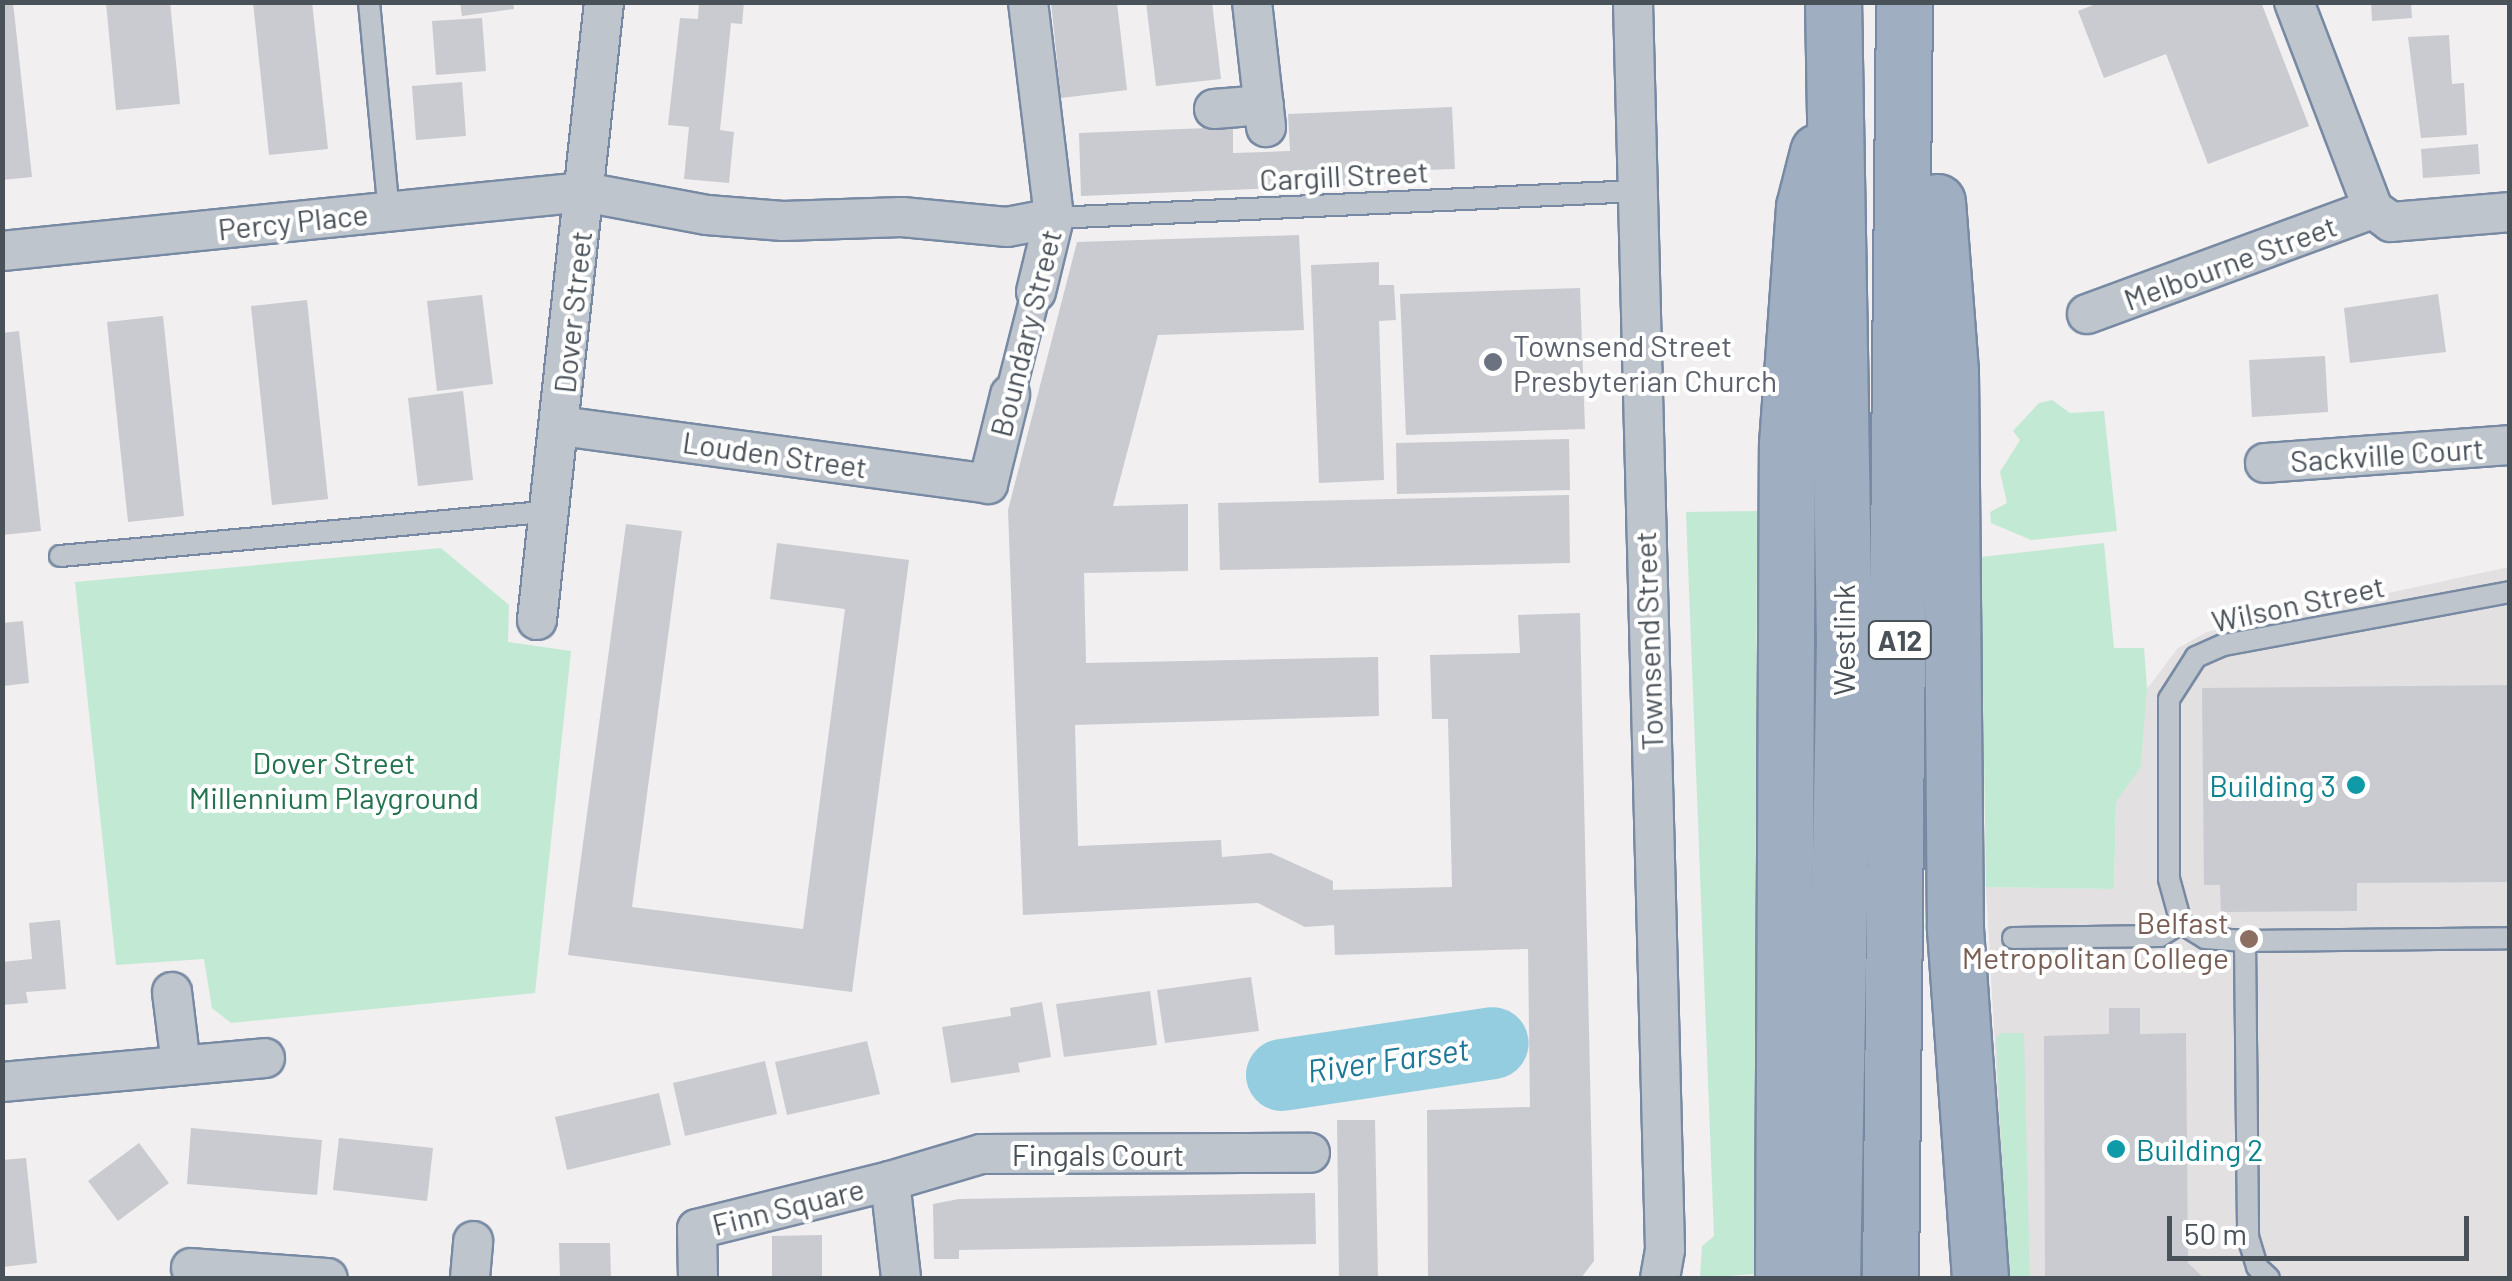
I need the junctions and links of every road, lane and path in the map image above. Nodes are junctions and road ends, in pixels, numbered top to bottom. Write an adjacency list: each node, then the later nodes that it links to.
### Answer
1 (369, 2): 15 (lane)
2 (604, 2): 12 (street, Dover Street)
3 (1028, 2): 17 (street, Boundary Street)
4 (1252, 2): 11 (street)
5 (1634, 2): 13 (street, Townsend Street)
6 (1833, 2): 10 (highway, Westlink / A12)
7 (1904, 2): 9 (highway, Westlink / A12)
8 (2294, 2): 14 (street)
9 (1906, 73): 49 (highway, Westlink / A12); 50 (highway)
10 (1834, 96): 47 (highway); 48 (highway, Westlink / A12)
11 (1214, 109)
12 (584, 192): 15 (street, Percy Place); 17 (street, Percy Place); 22 (street, Dover Street)
13 (1638, 192): 17 (lane, Cargill Street); 46 (street, Townsend Street)
14 (2373, 209): 16 (street); 20 (street, Melbourne Street)
15 (389, 212): 18 (street, Percy Place)
16 (2510, 212)
17 (1054, 218): 19 (street, Boundary Street)
18 (2, 251)
19 (1036, 292): 21 (street, Boundary Street)
20 (2087, 314)
21 (1010, 395): 25 (street, Boundary Street)
22 (561, 426): 25 (street, Louden Street); 26 (street, Dover Street)
23 (2510, 445): 24 (street, Sackville Court)
24 (2265, 463)
25 (988, 484)
26 (551, 511): 27 (lane); 29 (street, Dover Street)
27 (60, 556)
28 (2510, 592): 30 (lane, Wilson Street)
29 (538, 620)
30 (2181, 923): 31 (lane); 33 (lane)
31 (2013, 938)
32 (2510, 938): 33 (lane)
33 (2246, 941): 51 (lane)
34 (172, 992): 36 (street)
35 (265, 1058): 36 (street)
36 (180, 1066): 37 (street)
37 (2, 1082)
38 (1310, 1152): 39 (street, Fingals Court)
39 (890, 1181): 44 (street, Finn Square); 45 (street, Finn Square)
40 (473, 1241): 43 (street)
41 (191, 1268): 42 (street)
42 (328, 1278)
43 (470, 1278)
44 (698, 1278)
45 (901, 1278)
46 (1660, 1278)
47 (1783, 1278)
48 (1832, 1278)
49 (1890, 1278)
50 (1980, 1278)
51 (2269, 1278)

